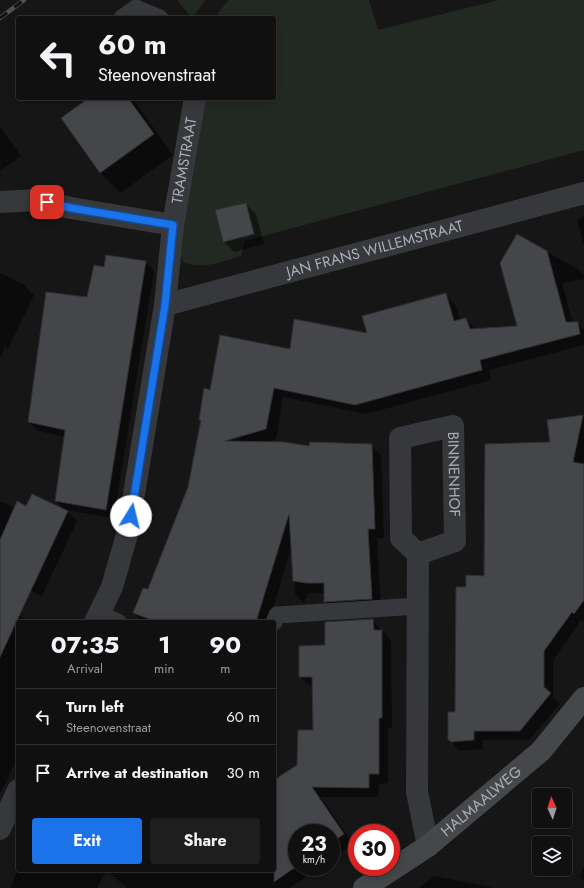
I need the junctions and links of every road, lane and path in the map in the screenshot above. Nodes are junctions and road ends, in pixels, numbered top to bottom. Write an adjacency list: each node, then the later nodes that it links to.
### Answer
1 (125, 16): 2 (lane)
2 (155, 16)
3 (195, 100): 6 (street, TRAMSTRAAT)
4 (584, 193): 7 (street, JAN FRANS WILLEMSTRAAT)
5 (0, 202): 6 (street)
6 (173, 225): 7 (street, TRAMSTRAAT)
7 (165, 305): 10 (street, TRAMSTRAAT)
8 (418, 554): 8 (street, BINNENHOF); 9 (street)
9 (418, 606): 12 (lane); 16 (street)
10 (97, 618): 11 (lane)
11 (108, 620)
12 (275, 620)
13 (584, 698): 16 (street, HALMAALWEG)
14 (16, 794): 15 (street)
15 (0, 829)
16 (428, 846): 17 (street, HALMAALWEG)
17 (364, 888)

